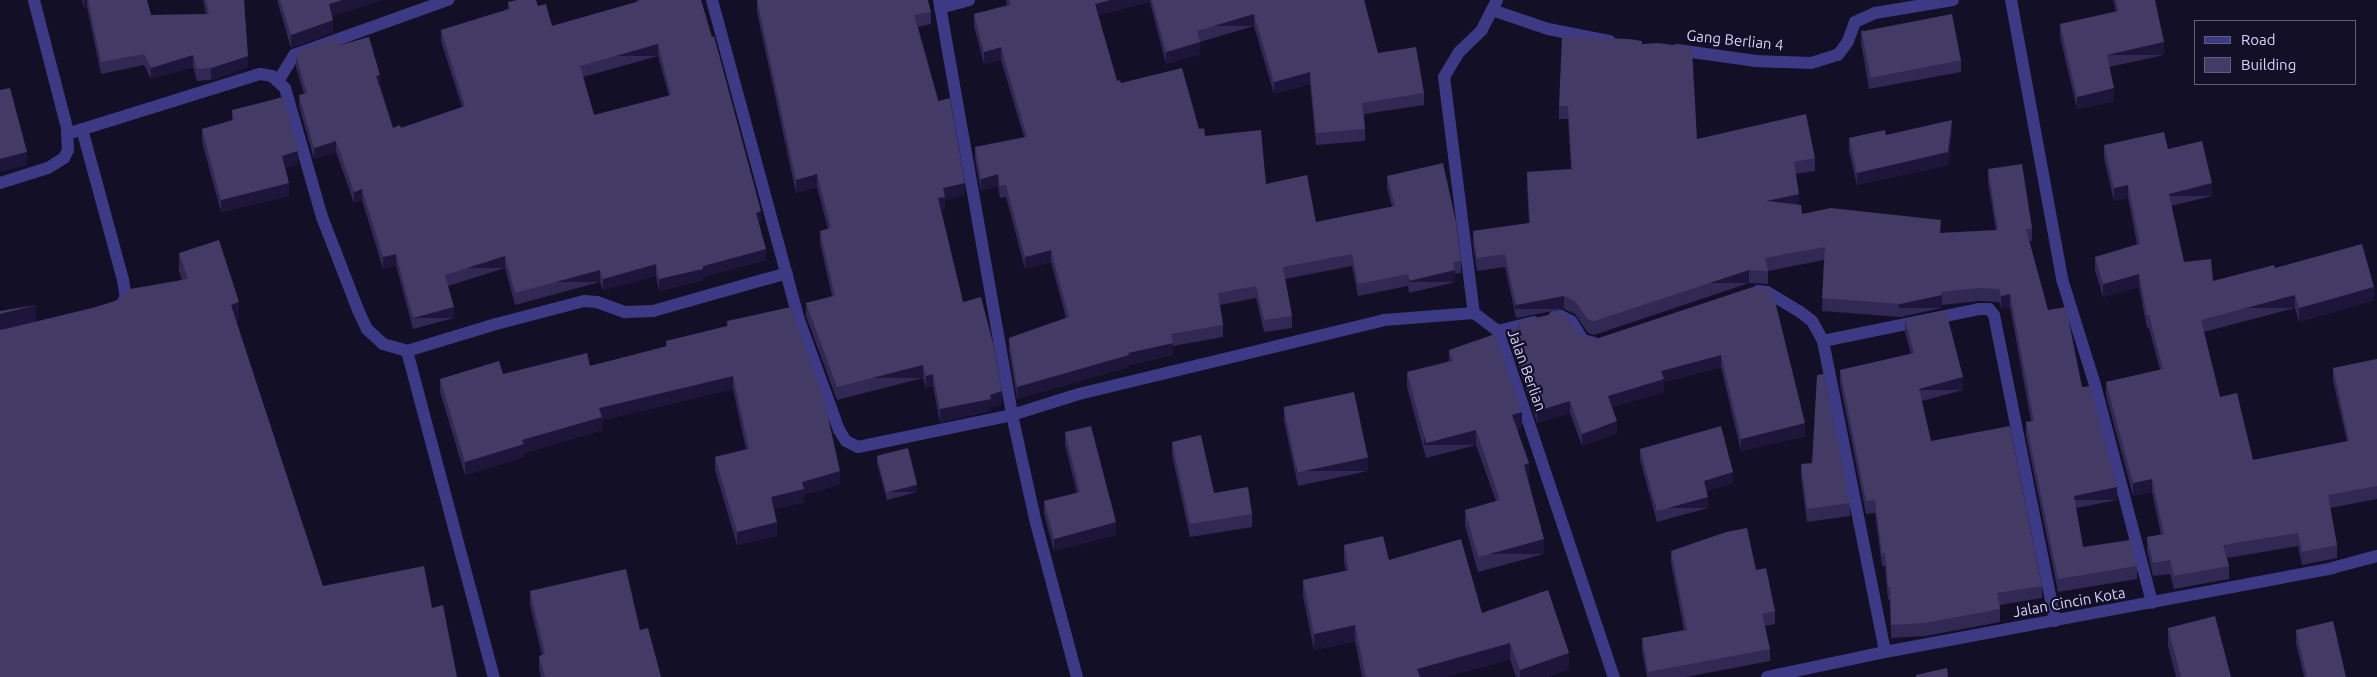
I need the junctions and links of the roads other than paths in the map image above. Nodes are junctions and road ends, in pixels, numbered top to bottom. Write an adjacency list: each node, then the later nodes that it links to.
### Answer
1 (34, 0): 13 (street)
2 (448, 0): 11 (street)
3 (712, 0): 15 (street)
4 (969, 0): 7 (street)
5 (1953, 0): 10 (street, Gang Berlian 4)
6 (2010, 0): 25 (street)
7 (940, 4): 23 (street)
8 (1494, 5): 9 (street); 18 (street)
9 (1620, 42)
10 (1666, 48)
11 (278, 81): 12 (street); 22 (street)
12 (82, 129): 13 (street); 17 (street)
13 (67, 134): 14 (street)
14 (0, 183)
15 (787, 273): 22 (street); 23 (street)
16 (1742, 294): 21 (street)
17 (107, 313)
18 (1474, 313): 19 (street, Jalan Berlian); 23 (street)
19 (1498, 331): 20 (street); 30 (street, Jalan Berlian)
20 (1603, 340)
21 (1823, 341): 26 (street); 27 (street)
22 (407, 351): 28 (street)
23 (1012, 415): 29 (street)
24 (2377, 556): 25 (street, Jalan Cincin Kota)
25 (2152, 603): 26 (street, Jalan Cincin Kota)
26 (2055, 621): 27 (street, Jalan Cincin Kota)
27 (1885, 652): 31 (street, Jalan Cincin Kota)
28 (494, 677)
29 (1077, 677)
30 (1614, 677)
31 (1767, 677)

